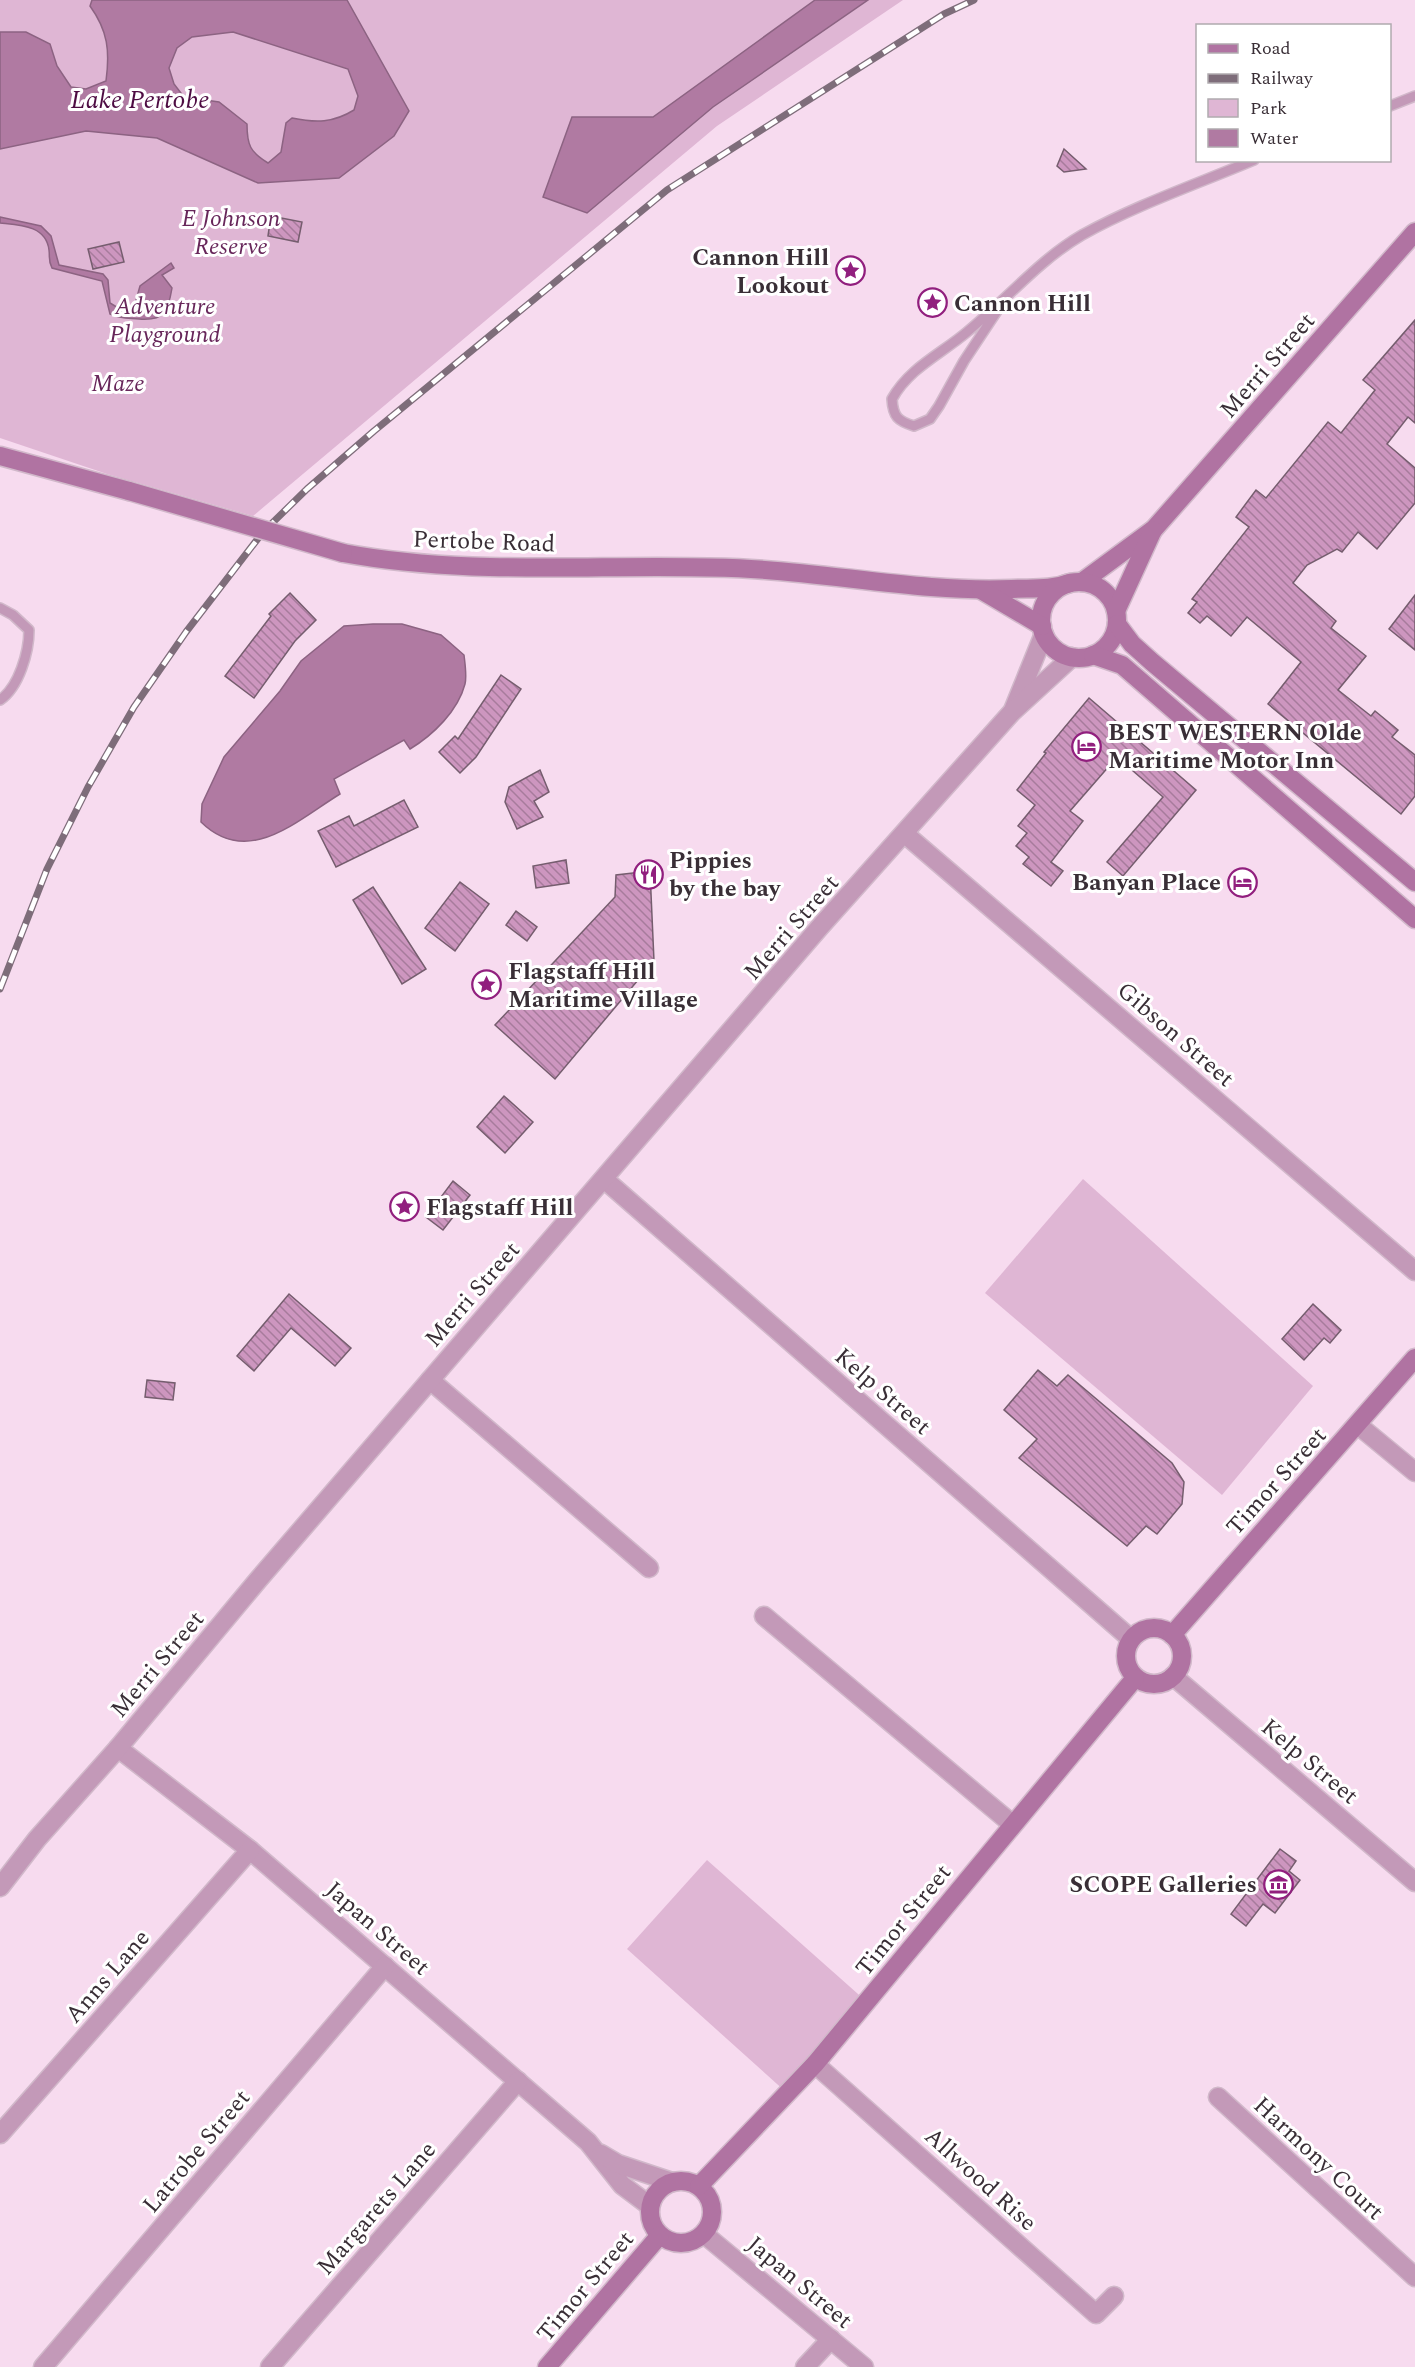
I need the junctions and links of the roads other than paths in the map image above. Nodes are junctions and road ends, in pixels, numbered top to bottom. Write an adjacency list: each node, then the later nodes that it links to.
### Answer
1 (1414, 96): 2 (lane)
2 (1391, 104)
3 (1249, 162): 5 (lane)
4 (1415, 232): 7 (street, Merri Street)
5 (1005, 299): 5 (lane)
6 (0, 456): 9 (street, Pertobe Road, bridge)
7 (1154, 529): 8 (street, Merri Street); 11 (street, Merri Street)
8 (1076, 582): 9 (street, Pertobe Road); 11 (street); 12 (street)
9 (981, 590): 12 (street, Pertobe Road)
10 (0, 608): 15 (lane)
11 (1116, 617): 13 (street); 17 (street)
12 (1043, 630): 14 (street); 16 (street, Merri Street)
13 (1093, 655): 14 (street); 17 (street)
14 (1072, 657): 16 (street, Merri Street)
15 (0, 700)
16 (1012, 712): 18 (street, Merri Street)
17 (1270, 777): 19 (street); 20 (street)
18 (905, 834): 21 (street, Merri Street); 22 (street, Gibson Street)
19 (1415, 882)
20 (1415, 919)
21 (604, 1179): 24 (street, Merri Street); 30 (street, Kelp Street)
22 (1415, 1270)
23 (1415, 1358): 25 (street, Timor Street)
24 (430, 1380): 27 (street); 33 (street, Merri Street)
25 (1358, 1425): 26 (street); 29 (street, Timor Street)
26 (1415, 1472)
27 (649, 1568)
28 (764, 1616): 34 (street)
29 (1172, 1635): 30 (street); 31 (street)
30 (1131, 1639): 32 (street)
31 (1173, 1676): 32 (street); 36 (street, Kelp Street)
32 (1135, 1678): 34 (street, Timor Street)
33 (118, 1748): 35 (street, Japan Street); 37 (street, Merri Street)
34 (1012, 1824): 39 (street, Timor Street)
35 (250, 1850): 38 (street, Japan Street); 42 (street, Anns Lane)
36 (1415, 1882)
37 (0, 1887)
38 (385, 1966): 40 (street, Japan Street); 52 (street, Latrobe Street)
39 (815, 2064): 45 (street, Timor Street); 50 (street, Allwood Rise)
40 (518, 2081): 43 (street, Japan Street); 53 (street, Margarets Lane)
41 (1218, 2097): 49 (street, Harmony Court)
42 (0, 2134)
43 (599, 2153): 44 (street, Japan Street); 46 (street, Japan Street)
44 (672, 2182): 45 (street); 46 (street)
45 (699, 2186): 47 (street)
46 (650, 2206): 48 (street)
47 (704, 2234): 48 (street); 51 (street, Japan Street)
48 (660, 2235): 54 (street, Timor Street)
49 (1415, 2277)
50 (1114, 2296)
51 (831, 2338): 55 (street); 56 (street, Japan Street)
52 (43, 2367)
53 (270, 2367)
54 (547, 2367)
55 (805, 2367)
56 (864, 2367)

